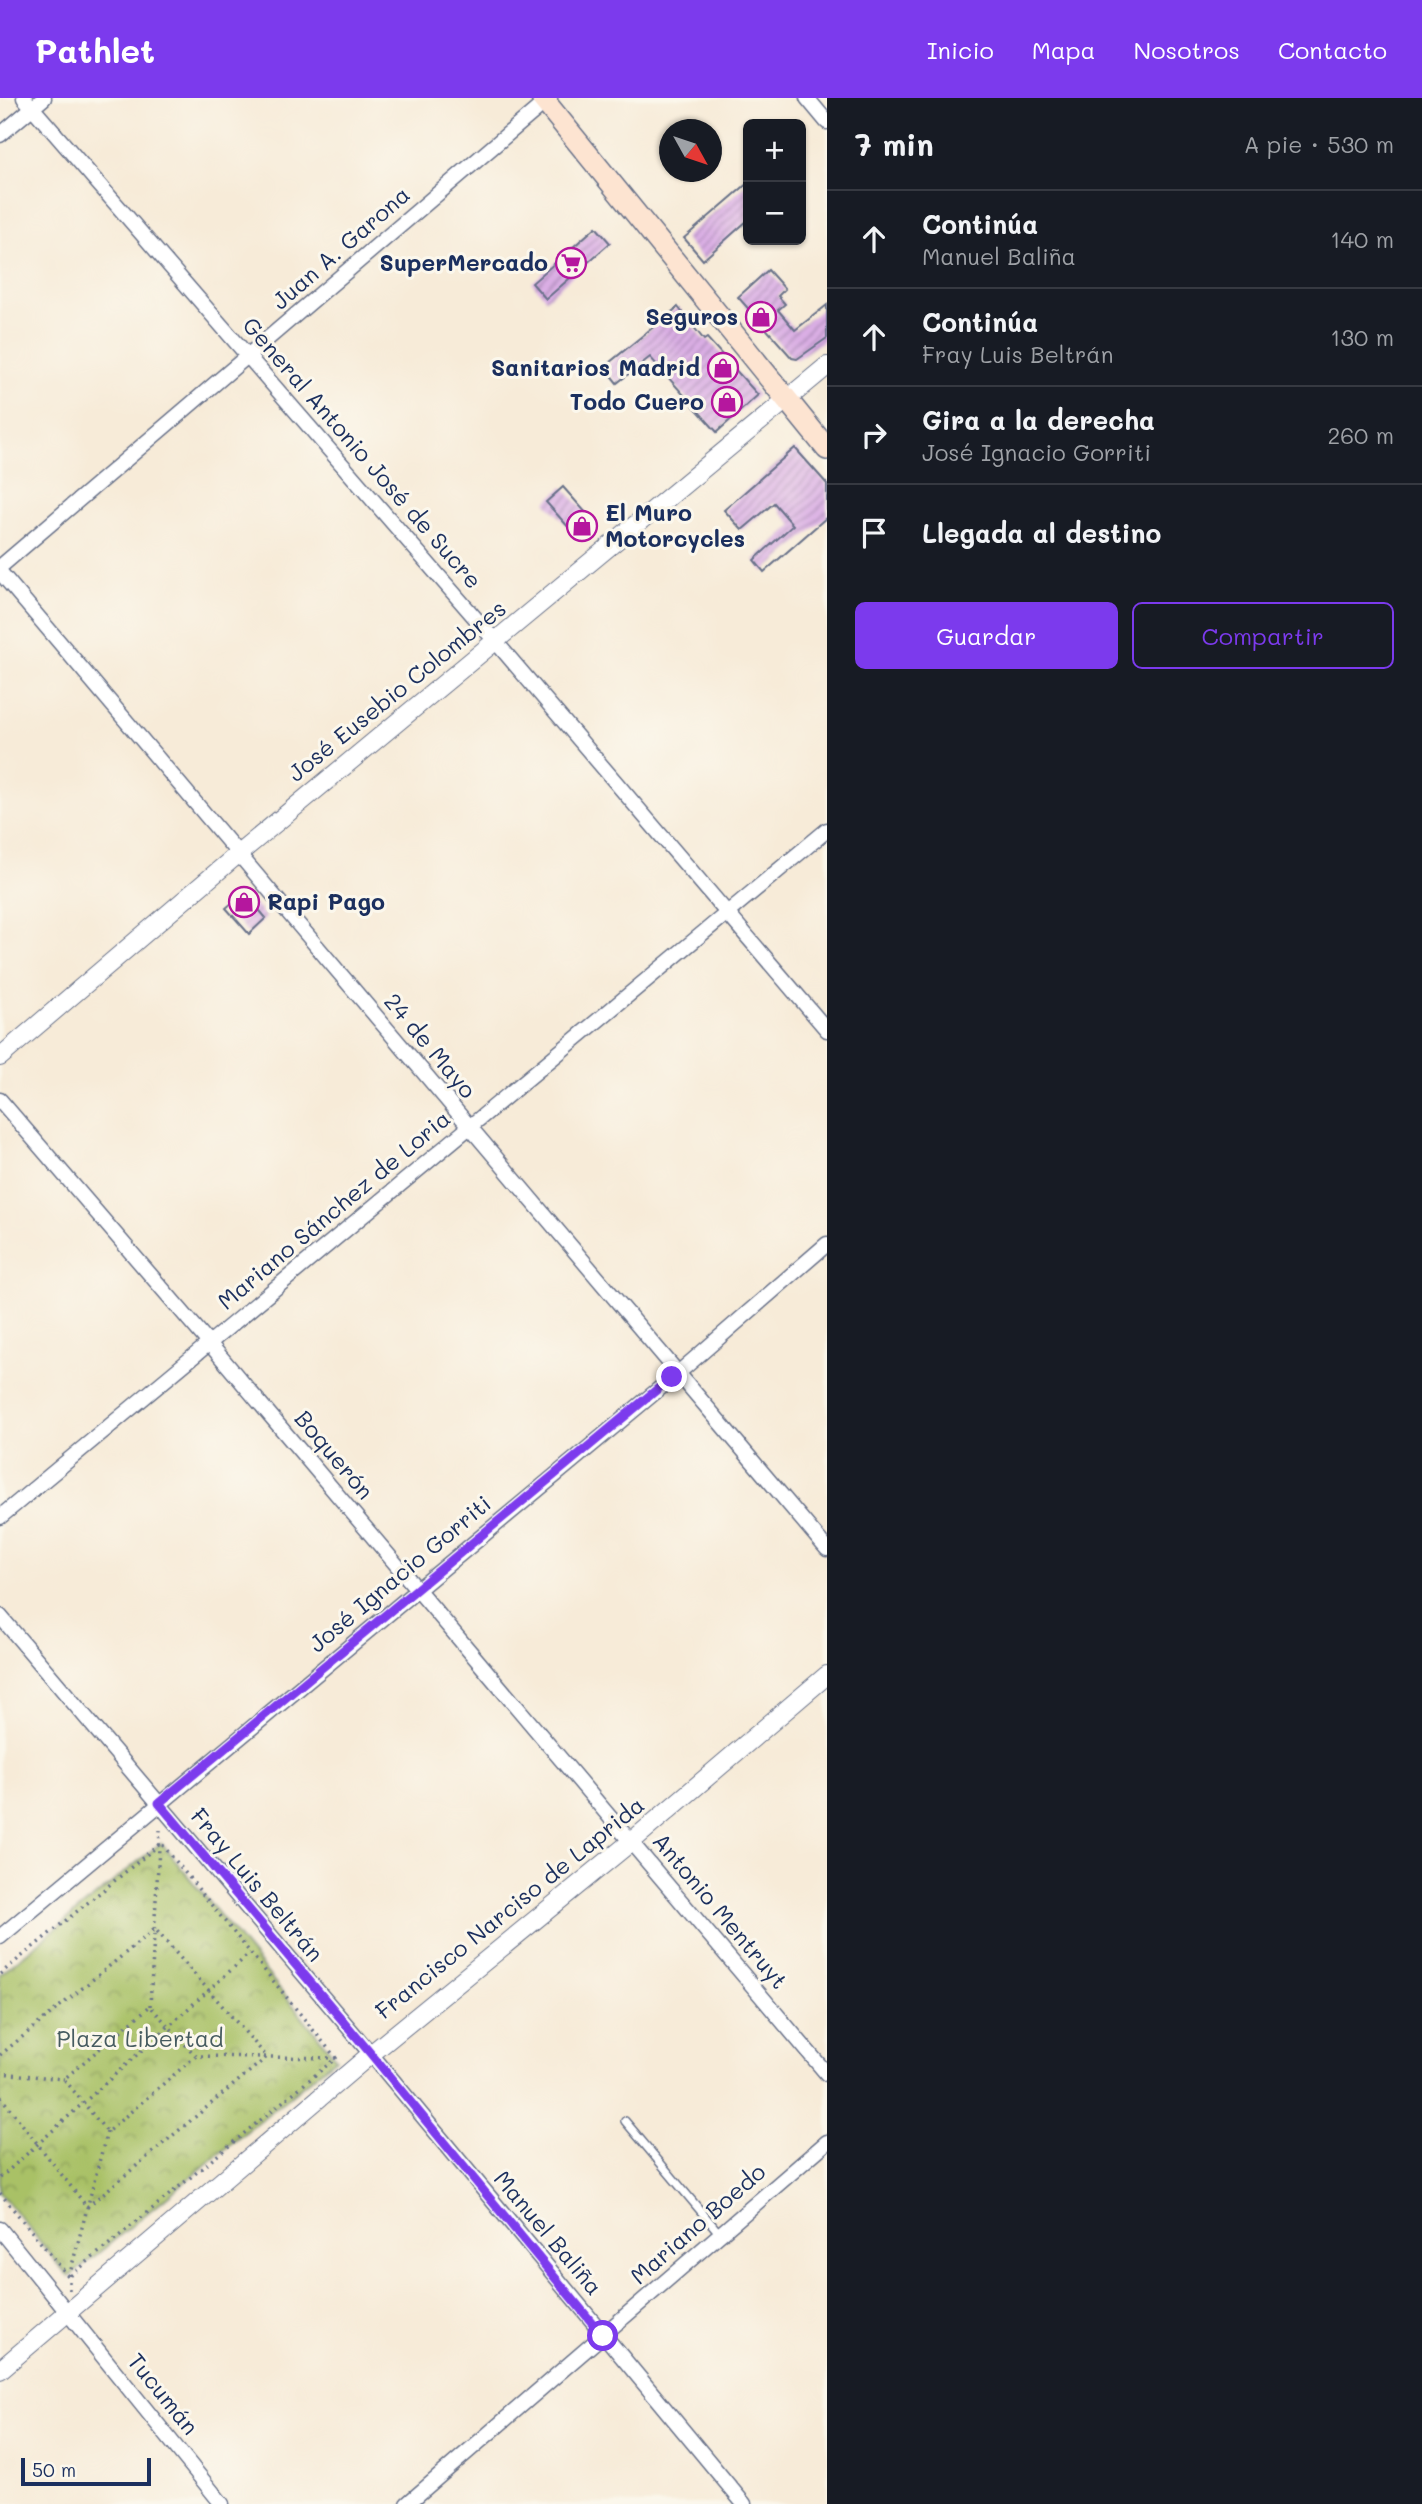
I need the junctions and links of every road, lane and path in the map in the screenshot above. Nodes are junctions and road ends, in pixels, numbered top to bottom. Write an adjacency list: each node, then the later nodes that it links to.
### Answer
1 (44, 98): 4 (street)
2 (807, 98): 5 (street)
3 (546, 99): 7 (street, Juan A. Garona); 9 (main road)
4 (28, 103): 6 (street); 7 (street, General Antonio José de Sucre)
5 (827, 122)
6 (0, 135)
7 (249, 357): 11 (street, Juan A. Garona); 12 (street, General Antonio José de Sucre)
8 (827, 366): 9 (street, José Eusebio Colombres)
9 (787, 401): 10 (main road); 12 (street, José Eusebio Colombres)
10 (827, 449)
11 (0, 570): 14 (street, 24 de Mayo)
12 (496, 642): 14 (street, José Eusebio Colombres); 15 (street, General Antonio José de Sucre)
13 (827, 830): 15 (street, Mariano Sánchez de Loria)
14 (237, 855): 17 (street, José Eusebio Colombres); 19 (street, 24 de Mayo)
15 (728, 912): 16 (street, General Antonio José de Sucre); 19 (street, Mariano Sánchez de Loria)
16 (827, 1030)
17 (0, 1056)
18 (0, 1100): 21 (street, Boquerón)
19 (470, 1127): 21 (street, Mariano Sánchez de Loria); 22 (street, 24 de Mayo)
20 (827, 1244): 22 (street, José Ignacio Gorriti)
21 (209, 1343): 23 (street, Mariano Sánchez de Loria); 25 (street, Boquerón)
22 (677, 1374): 24 (street, 24 de Mayo); 25 (street, José Ignacio Gorriti)
23 (0, 1517)
24 (827, 1549)
25 (418, 1590): 28 (street, José Ignacio Gorriti); 29 (street, Boquerón)
26 (0, 1616): 28 (street, Fray Luis Beltrán)
27 (827, 1675): 29 (street, Francisco Narciso de Laprida)
28 (159, 1803): 32 (street, José Ignacio Gorriti); 38 (street, Fray Luis Beltrán)
29 (632, 1841): 38 (street, Francisco Narciso de Laprida); 44 (street, Antonio Mentruyt)
30 (161, 1843): 31 (path); 33 (path); 34 (path)
31 (155, 1929): 35 (path); 36 (path); 39 (path)
32 (0, 1937)
33 (250, 1952): 35 (path); 42 (path)
34 (0, 1974)
35 (209, 1990): 37 (path); 41 (path)
36 (150, 2006): 37 (path); 45 (path)
37 (168, 2026): 40 (path); 47 (path)
38 (371, 2054): 58 (street, Francisco Narciso de Laprida); 59 (street, Manuel Baliña)
39 (0, 2055)
40 (196, 2056): 41 (path); 49 (path)
41 (267, 2057): 42 (path); 54 (path)
42 (336, 2058): 57 (path)
43 (0, 2073): 45 (path)
44 (827, 2074)
45 (64, 2079): 47 (path)
46 (0, 2096): 51 (path)
47 (83, 2103): 49 (path); 51 (path)
48 (625, 2121): 56 (lane)
49 (107, 2132): 54 (path)
50 (827, 2142): 56 (street, Mariano Boedo)
51 (38, 2144): 52 (path); 54 (path)
52 (0, 2178)
53 (0, 2193): 57 (path)
54 (87, 2207): 57 (path)
55 (0, 2229): 58 (street, Tucumán)
56 (720, 2235): 59 (street, Mariano Boedo)
57 (69, 2277)
58 (69, 2312): 60 (street, Francisco Narciso de Laprida); 61 (street, Tucumán)
59 (603, 2336): 62 (street, Mariano Boedo); 63 (street, Manuel Baliña)
60 (0, 2370)
61 (222, 2504)
62 (407, 2504)
63 (744, 2504)

